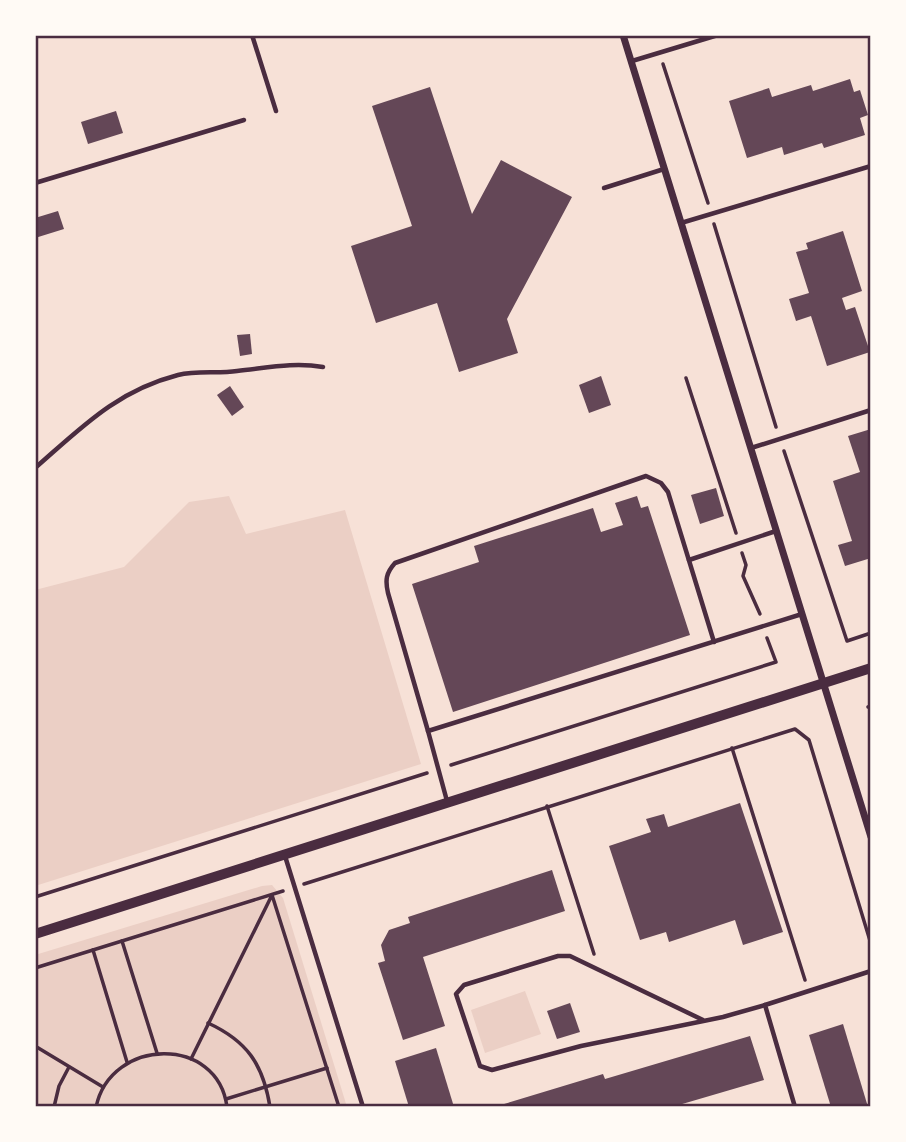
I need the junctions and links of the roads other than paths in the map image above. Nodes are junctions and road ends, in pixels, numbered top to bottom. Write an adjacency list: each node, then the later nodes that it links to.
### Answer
1 (252, 35): 5 (lane)
2 (623, 35): 4 (street)
3 (718, 35): 4 (lane)
4 (631, 61): 8 (street)
5 (276, 111)
6 (244, 120): 9 (lane)
7 (871, 166): 11 (lane)
8 (664, 169): 10 (lane); 11 (street)
9 (35, 183)
10 (604, 188)
11 (681, 223): 14 (street)
12 (323, 367): 15 (lane)
13 (871, 410): 14 (lane)
14 (751, 449): 16 (street)
15 (35, 468)
16 (776, 531): 17 (lane); 18 (street)
17 (689, 559): 19 (lane); 22 (lane)
18 (802, 614): 19 (lane); 21 (street)
19 (714, 642): 22 (lane)
20 (871, 668): 21 (street)
21 (823, 684): 23 (street); 24 (street)
22 (428, 731): 23 (lane)
23 (447, 803): 25 (street)
24 (871, 837)
25 (285, 855): 26 (street); 30 (lane)
26 (35, 934)
27 (871, 971): 28 (lane)
28 (765, 1005): 29 (lane); 31 (lane)
29 (703, 1020): 29 (lane)
30 (363, 1107)
31 (795, 1107)

